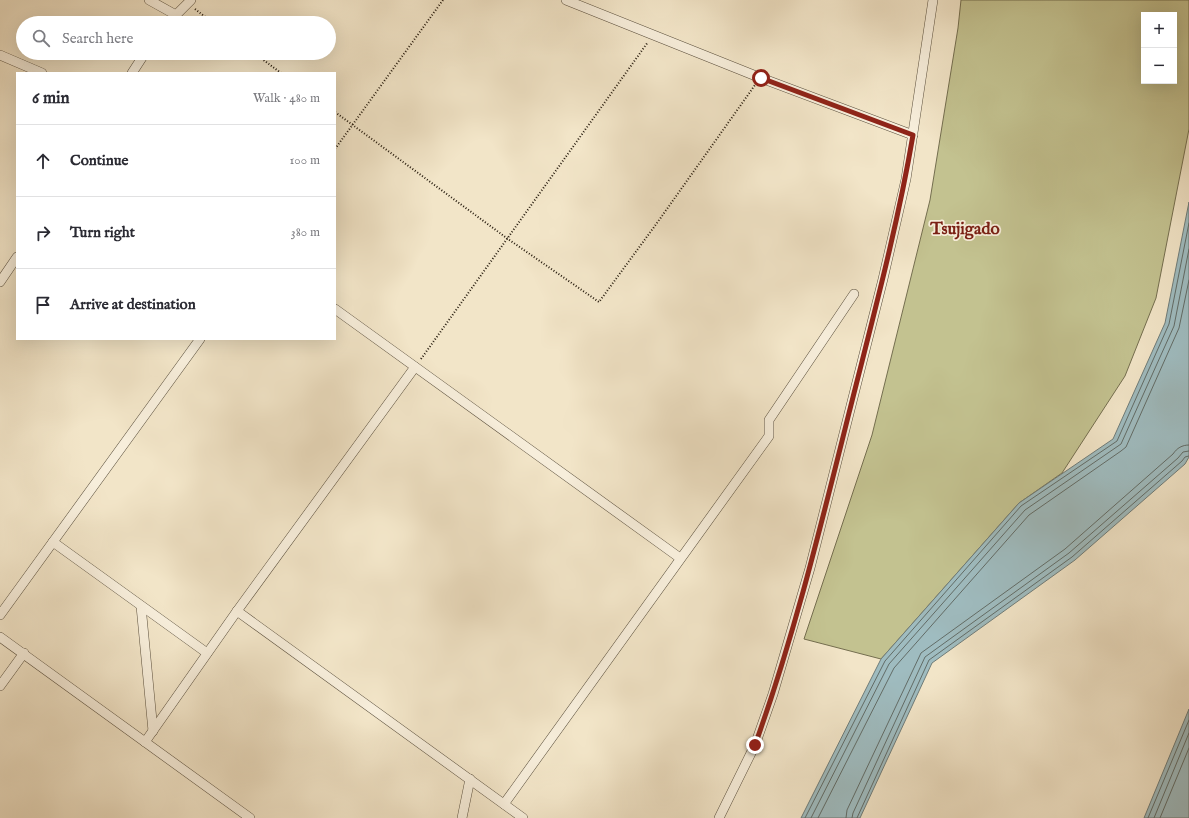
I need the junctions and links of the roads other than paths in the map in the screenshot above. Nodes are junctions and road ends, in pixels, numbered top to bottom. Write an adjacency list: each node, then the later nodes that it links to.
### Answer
1 (149, 0): 5 (street)
2 (566, 0): 10 (street)
3 (933, 0): 10 (street)
4 (187, 1): 5 (street)
5 (176, 15)
6 (0, 55): 8 (street)
7 (140, 60): 9 (street)
8 (40, 72)
9 (133, 72)
10 (913, 135): 33 (street)
11 (16, 258): 12 (street)
12 (0, 282)
13 (854, 294): 18 (street)
14 (336, 310): 16 (street)
15 (199, 340): 17 (street)
16 (415, 367): 18 (street); 20 (street)
17 (53, 542): 19 (street); 21 (street)
18 (680, 558): 29 (street)
19 (141, 606): 24 (street); 26 (street)
20 (236, 611): 24 (street); 28 (street)
21 (0, 615)
22 (0, 637): 23 (street)
23 (24, 653): 25 (street); 27 (street)
24 (207, 653): 26 (street)
25 (0, 686)
26 (153, 731): 27 (street)
27 (145, 742): 30 (street)
28 (470, 779): 29 (street); 31 (street)
29 (504, 804): 32 (street)
30 (250, 818)
31 (462, 818)
32 (524, 818)
33 (719, 818)

